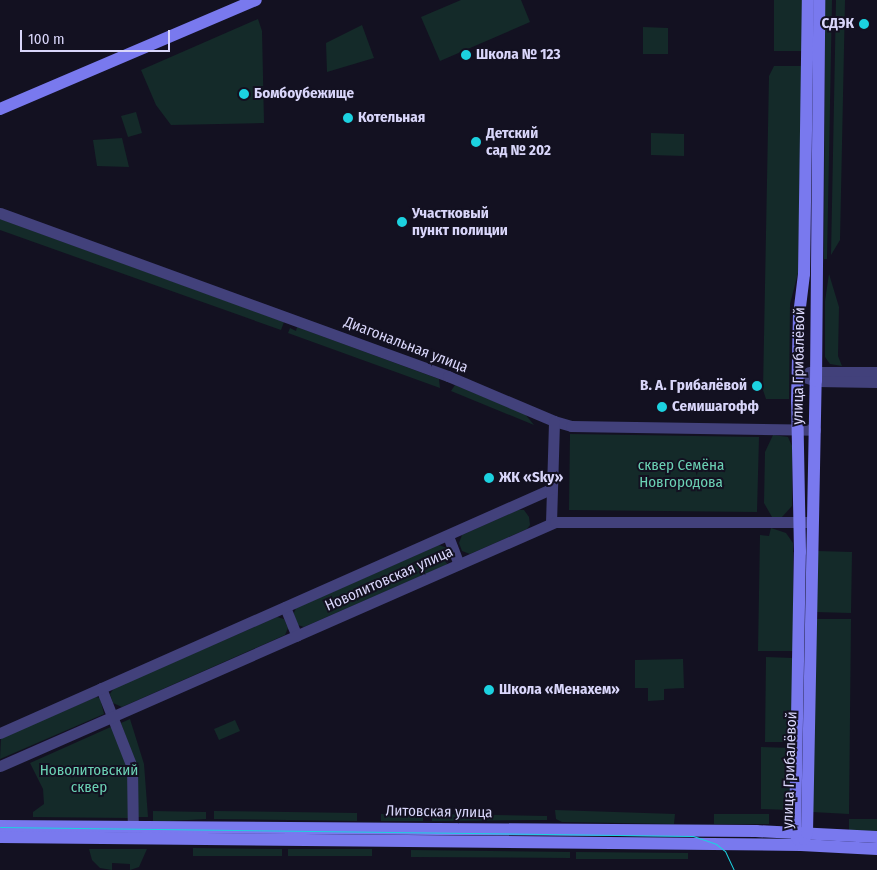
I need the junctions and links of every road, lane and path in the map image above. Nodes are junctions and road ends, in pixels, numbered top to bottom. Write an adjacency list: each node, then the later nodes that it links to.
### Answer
1 (256, 0): 4 (street)
2 (808, 0): 7 (street, улица Грибалёвой)
3 (819, 0): 8 (street, улица Грибалёвой)
4 (0, 109)
5 (0, 213): 10 (street, Диагональная улица)
6 (877, 372): 8 (street)
7 (798, 376): 8 (street); 11 (street, улица Грибалёвой)
8 (816, 376): 9 (street); 12 (street, улица Грибалёвой)
9 (877, 382)
10 (554, 421): 11 (street, Диагональная улица); 13 (street)
11 (799, 430): 12 (street, Диагональная улица); 14 (street, улица Грибалёвой)
12 (815, 430): 14 (street, улица Грибалёвой)
13 (551, 489): 15 (street); 16 (street, Новолитовская улица)
14 (805, 522): 15 (street, Новолитовская улица); 27 (street, улица Грибалёвой)
15 (551, 523): 17 (street, Новолитовская улица)
16 (448, 536): 17 (street); 18 (street, Новолитовская улица)
17 (460, 564): 19 (street, Новолитовская улица)
18 (285, 607): 19 (street); 20 (street, Новолитовская улица)
19 (297, 636): 21 (street, Новолитовская улица)
20 (101, 688): 21 (street); 22 (street, Новолитовская улица)
21 (113, 716): 23 (street, Новолитовская улица); 25 (street)
22 (0, 733)
23 (0, 766)
24 (0, 826): 25 (street, Литовская улица)
25 (133, 832): 26 (street, Литовская улица); 27 (street, Литовская улица)
26 (0, 837)
27 (801, 837): 28 (street, Литовская улица); 29 (street, Литовская улица)
28 (877, 837)
29 (877, 849)

